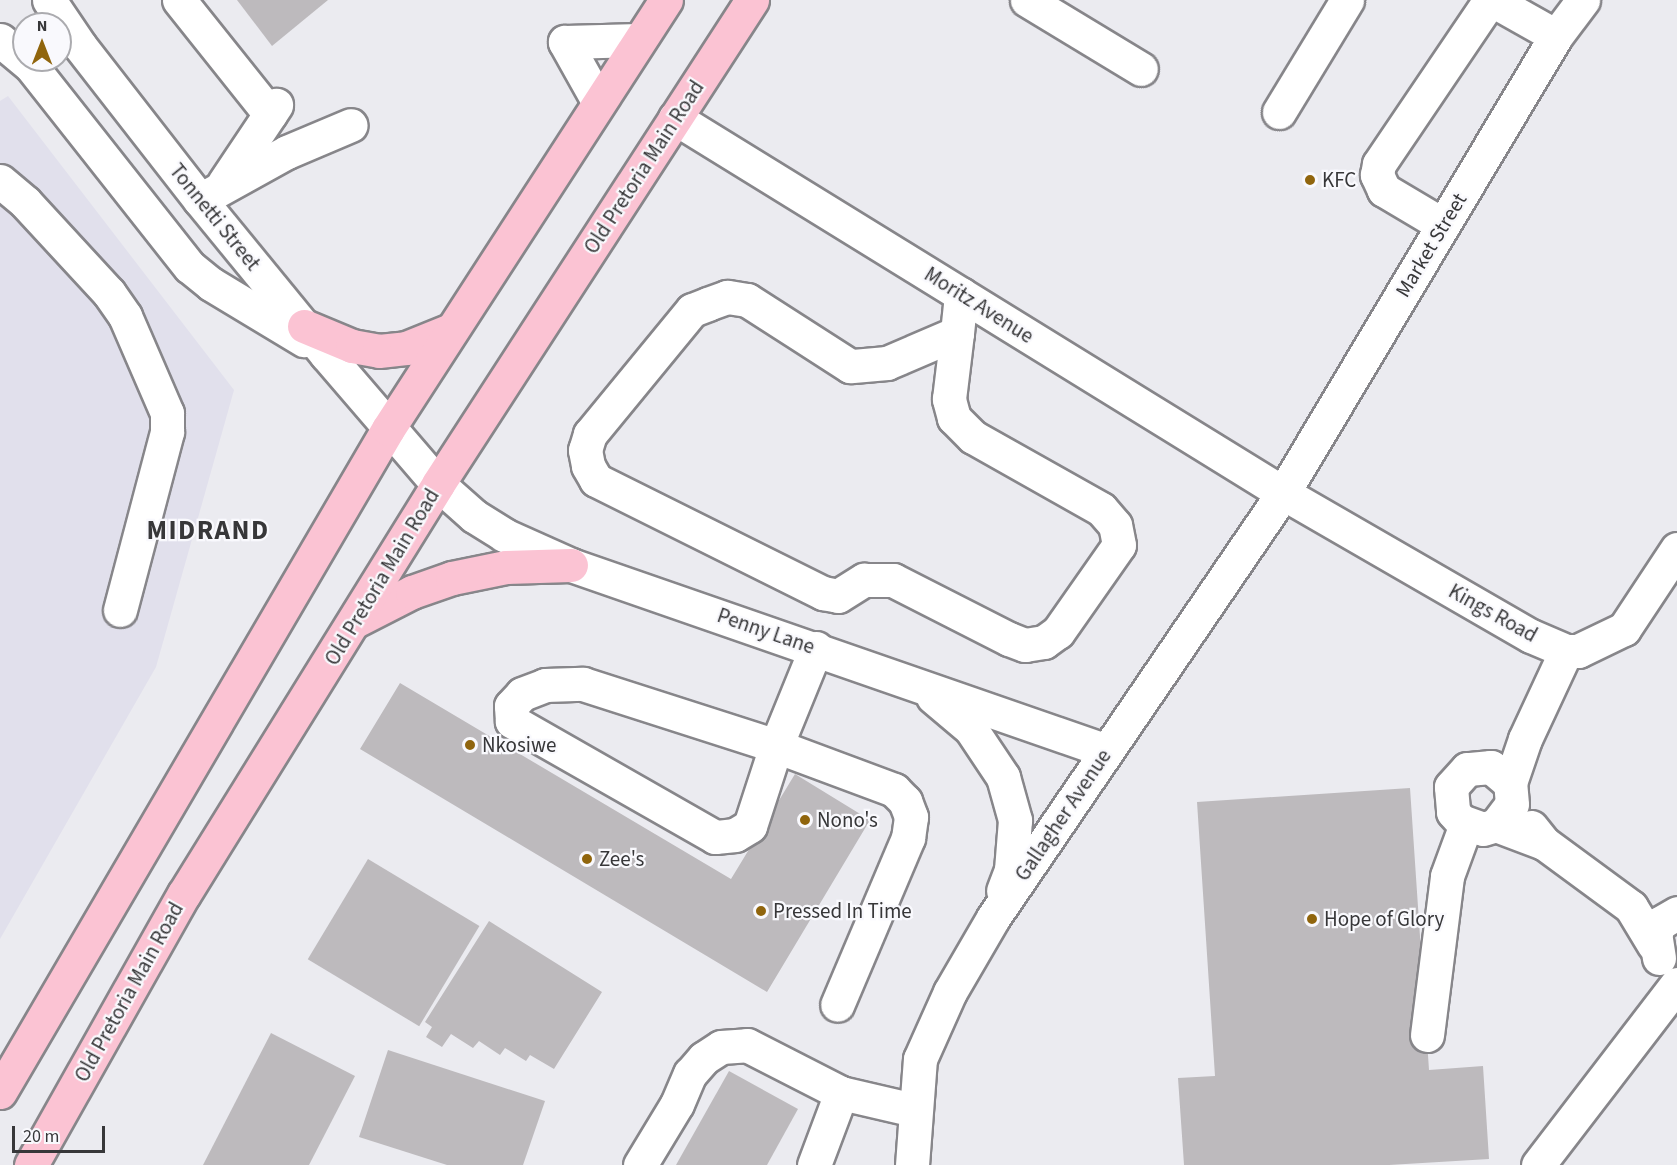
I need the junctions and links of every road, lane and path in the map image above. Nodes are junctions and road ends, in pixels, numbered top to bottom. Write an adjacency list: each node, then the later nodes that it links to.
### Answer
1 (179, 0): 18 (street)
2 (666, 0): 11 (main road)
3 (752, 0): 15 (main road, Old Pretoria Main Road)
4 (1027, 0): 12 (street)
5 (1347, 0): 14 (street)
6 (1491, 0): 8 (street); 20 (street)
7 (1583, 0): 8 (street, Market Street)
8 (1556, 36): 20 (street, Market Street)
9 (72, 39): 18 (street, Tonnetti Street)
10 (0, 40): 25 (street)
11 (639, 40): 13 (main road); 13 (street)
12 (1141, 69)
13 (598, 101): 23 (main road)
14 (1279, 112)
15 (675, 118): 21 (street, Moritz Avenue); 27 (main road, Old Pretoria Main Road)
16 (351, 125): 18 (street)
17 (0, 181): 19 (street)
18 (212, 192): 22 (street, Tonnetti Street)
19 (13, 208): 31 (street)
20 (1443, 225): 28 (street, Market Street)
21 (961, 294): 24 (street); 28 (street, Moritz Avenue)
22 (304, 326): 23 (main road); 25 (street, Tonnetti Street)
23 (451, 330): 26 (main road)
24 (957, 333): 24 (street)
25 (326, 354): 26 (street, Tonnetti Street)
26 (388, 429): 27 (street, Tonnetti Street); 49 (main road)
27 (438, 484): 30 (street, Penny Lane); 32 (main road, Old Pretoria Main Road)
28 (1283, 493): 34 (street, Kings Road); 38 (street, Gallagher Avenue)
29 (1677, 549): 34 (street)
30 (571, 565): 32 (main road); 33 (street, Penny Lane)
31 (120, 610)
32 (357, 620): 52 (main road, Old Pretoria Main Road)
33 (816, 648): 35 (street, Penny Lane); 37 (street)
34 (1566, 651): 36 (street)
35 (912, 681): 38 (street, Penny Lane); 43 (street)
36 (1525, 739): 39 (street); 40 (street)
37 (776, 746): 37 (street); 46 (street)
38 (1107, 751): 43 (street, Gallagher Avenue)
39 (1479, 766): 40 (street); 40 (street)
40 (1496, 809): 41 (street); 48 (street)
41 (1630, 907): 42 (street); 44 (street)
42 (1673, 914): 44 (street)
43 (993, 918): 51 (street, Gallagher Avenue)
44 (1663, 957): 47 (street)
45 (1677, 984): 47 (street)
46 (837, 1005)
47 (1643, 1026): 56 (street)
48 (1427, 1035)
49 (0, 1092)
50 (841, 1093): 51 (street); 53 (street); 54 (street)
51 (914, 1110): 55 (street, Gallagher Avenue)
52 (31, 1165)
53 (640, 1165)
54 (814, 1165)
55 (912, 1165)
56 (1538, 1165)

